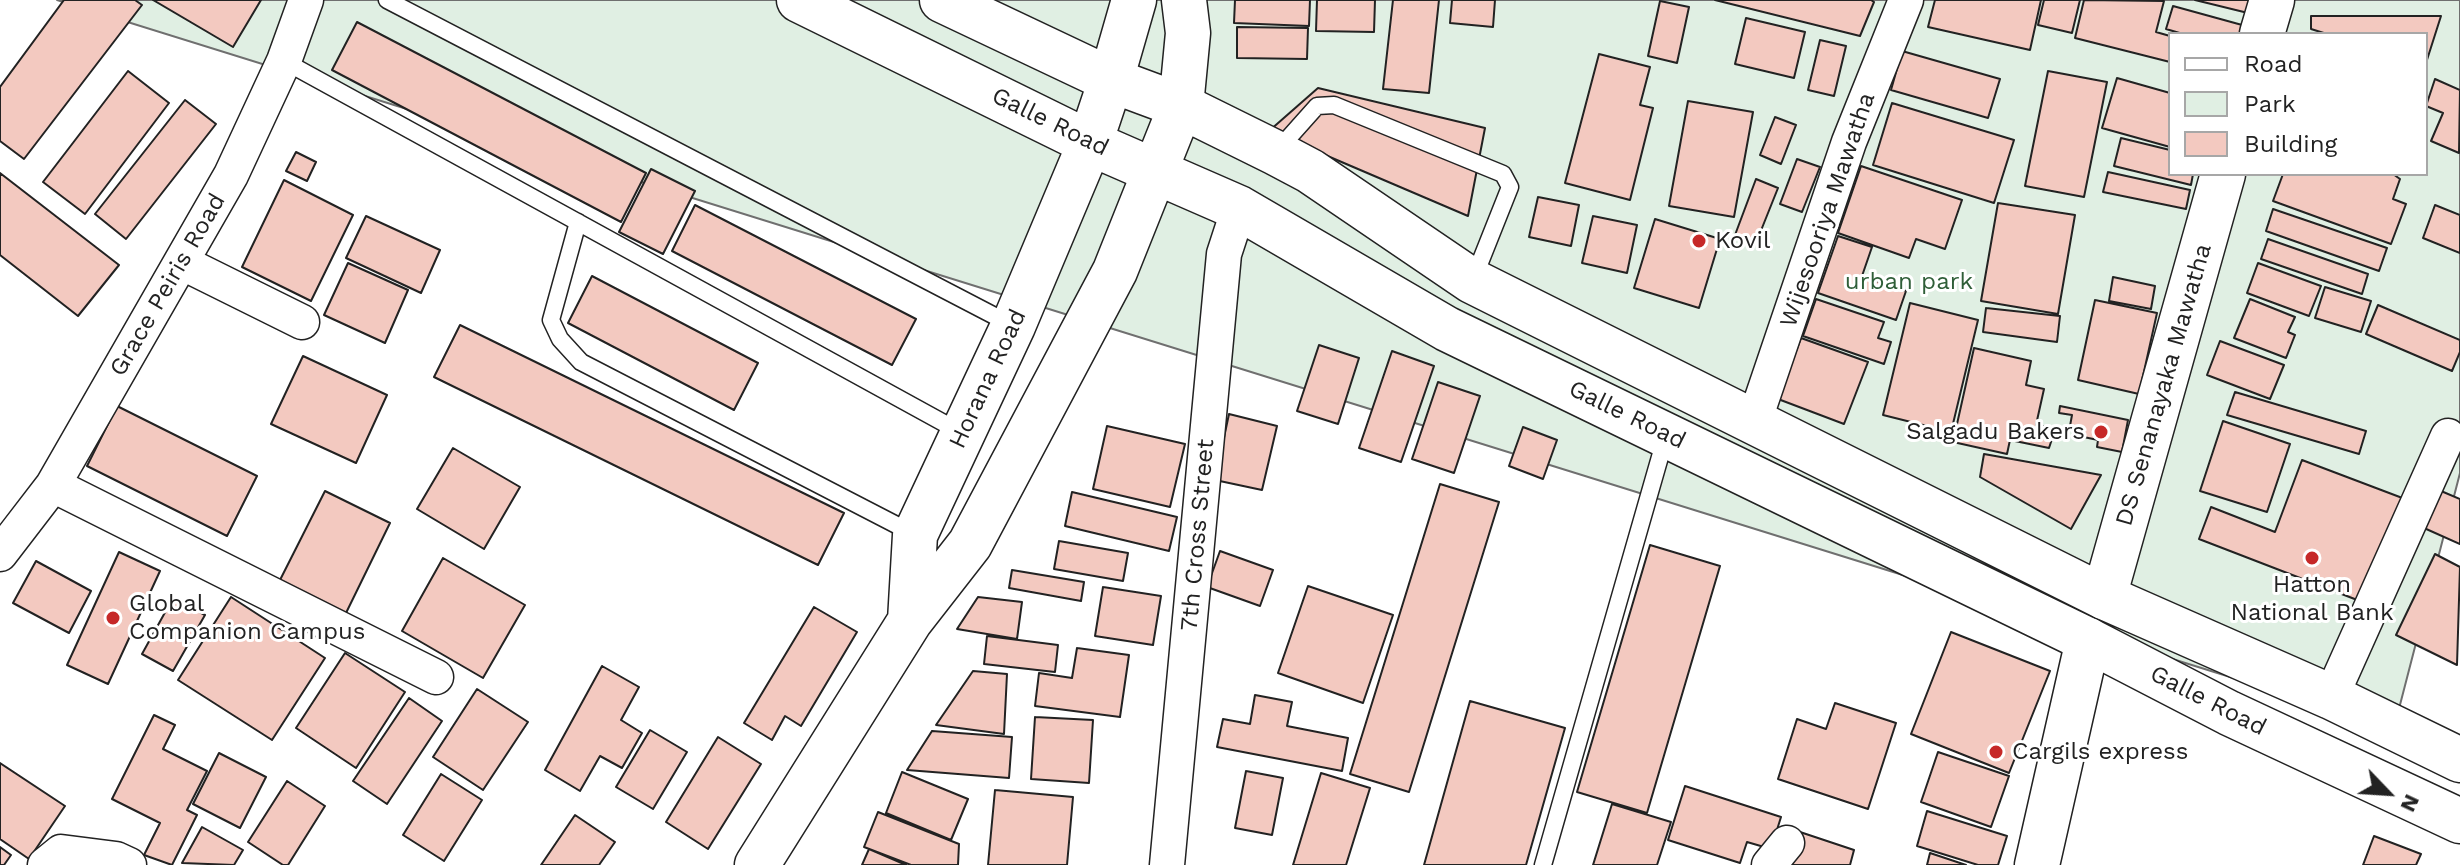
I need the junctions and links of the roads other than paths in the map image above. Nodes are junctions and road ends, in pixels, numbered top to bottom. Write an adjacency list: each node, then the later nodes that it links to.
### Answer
1 (306, 0): 10 (street, Grace Peiris Road)
2 (387, 0): 22 (lane)
3 (799, 0): 13 (main road, Galle Road)
4 (942, 0): 11 (main road, Galle Road)
5 (1134, 0): 11 (main road, Horana Road)
6 (1184, 0): 12 (main road, Horana Road)
7 (1906, 0): 23 (street, Wijesooriya Mawatha)
8 (2272, 0): 9 (main road)
9 (2263, 32)
10 (284, 61): 18 (lane); 19 (street, Grace Peiris Road)
11 (1111, 80): 12 (main road, Galle Road); 13 (main road, Horana Road)
12 (1181, 106): 14 (main road, Galle Road); 15 (main road, Horana Road)
13 (1090, 143): 15 (main road, Galle Road); 22 (main road, Horana Road)
14 (1276, 153): 20 (main road, Galle Road); 20 (lane)
15 (1155, 170): 17 (main road, Galle Road); 31 (main road, Horana Road)
16 (2222, 176): 30 (main road, DS Senanayaka Mawatha)
17 (1239, 208): 25 (main road, Galle Road); 40 (street, 7th Cross Street)
18 (578, 222): 24 (lane); 28 (lane)
19 (181, 262): 21 (street); 27 (street, Grace Peiris Road)
20 (1472, 281): 23 (main road, Galle Road)
21 (302, 322)
22 (1013, 326): 24 (main road, Horana Road)
23 (1754, 422): 30 (main road, Galle Road)
24 (963, 433): 28 (main road, Horana Road)
25 (1667, 434): 32 (main road, Galle Road); 41 (lane)
26 (2448, 436): 34 (street)
27 (53, 485): 29 (street, Grace Peiris Road); 33 (street)
28 (915, 535): 31 (main road, Horana Road)
29 (0, 554)
30 (2104, 597): 32 (main road, DS Senanayaka Mawatha); 34 (main road, Galle Road)
31 (910, 621): 39 (main road, Horana Road)
32 (2088, 640): 36 (main road, Galle Road); 42 (main road)
33 (436, 677)
34 (2331, 697): 35 (main road, Galle Road)
35 (2460, 760)
36 (2460, 821)
37 (45, 865): 38 (street)
38 (129, 865)
39 (757, 865)
40 (1167, 865)
41 (1543, 865)
42 (2037, 865)

